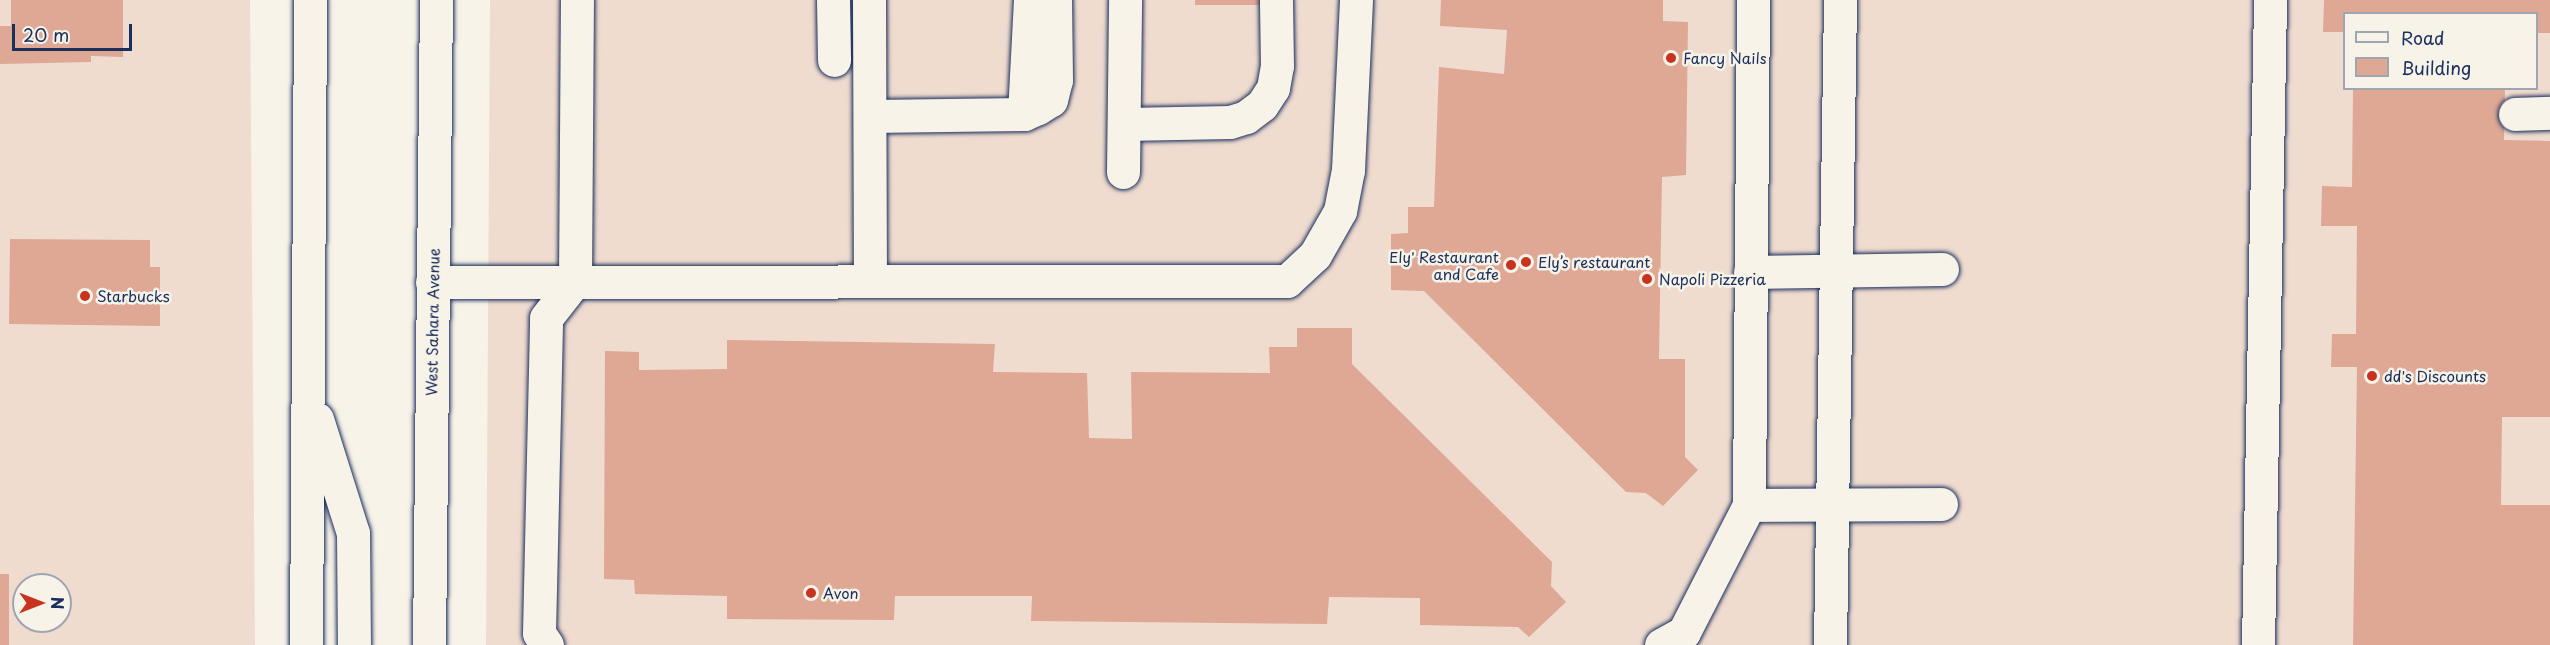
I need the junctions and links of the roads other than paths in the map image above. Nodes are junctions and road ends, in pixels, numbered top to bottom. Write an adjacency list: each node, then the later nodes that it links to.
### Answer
1 (310, 0): 27 (main road)
2 (436, 0): 26 (main road, West Sahara Avenue)
3 (577, 0): 24 (main road)
4 (833, 0): 14 (main road)
5 (869, 0): 18 (main road)
6 (1030, 0): 16 (main road)
7 (1055, 0): 16 (main road)
8 (1125, 0): 19 (main road)
9 (1276, 0): 19 (main road)
10 (1356, 0): 25 (main road)
11 (1753, 0): 23 (main road)
12 (1840, 0): 21 (main road)
13 (2270, 0): 37 (main road)
14 (834, 60)
15 (2550, 113): 17 (main road)
16 (1024, 114): 18 (main road)
17 (2515, 114)
18 (870, 116): 25 (main road)
19 (1124, 124): 20 (main road)
20 (1123, 172)
21 (1836, 269): 22 (main road); 23 (main road); 30 (main road)
22 (1942, 269)
23 (1750, 272): 29 (main road)
24 (574, 280): 25 (main road); 26 (main road); 34 (main road)
25 (870, 280)
26 (432, 282): 33 (main road, West Sahara Avenue)
27 (309, 391): 31 (main road); 32 (main road)
28 (1941, 504): 30 (main road)
29 (1749, 505): 30 (main road); 35 (main road)
30 (1833, 505): 36 (main road)
31 (306, 645)
32 (354, 645)
33 (429, 645)
34 (547, 645)
35 (1661, 645)
36 (1830, 645)
37 (2258, 645)

